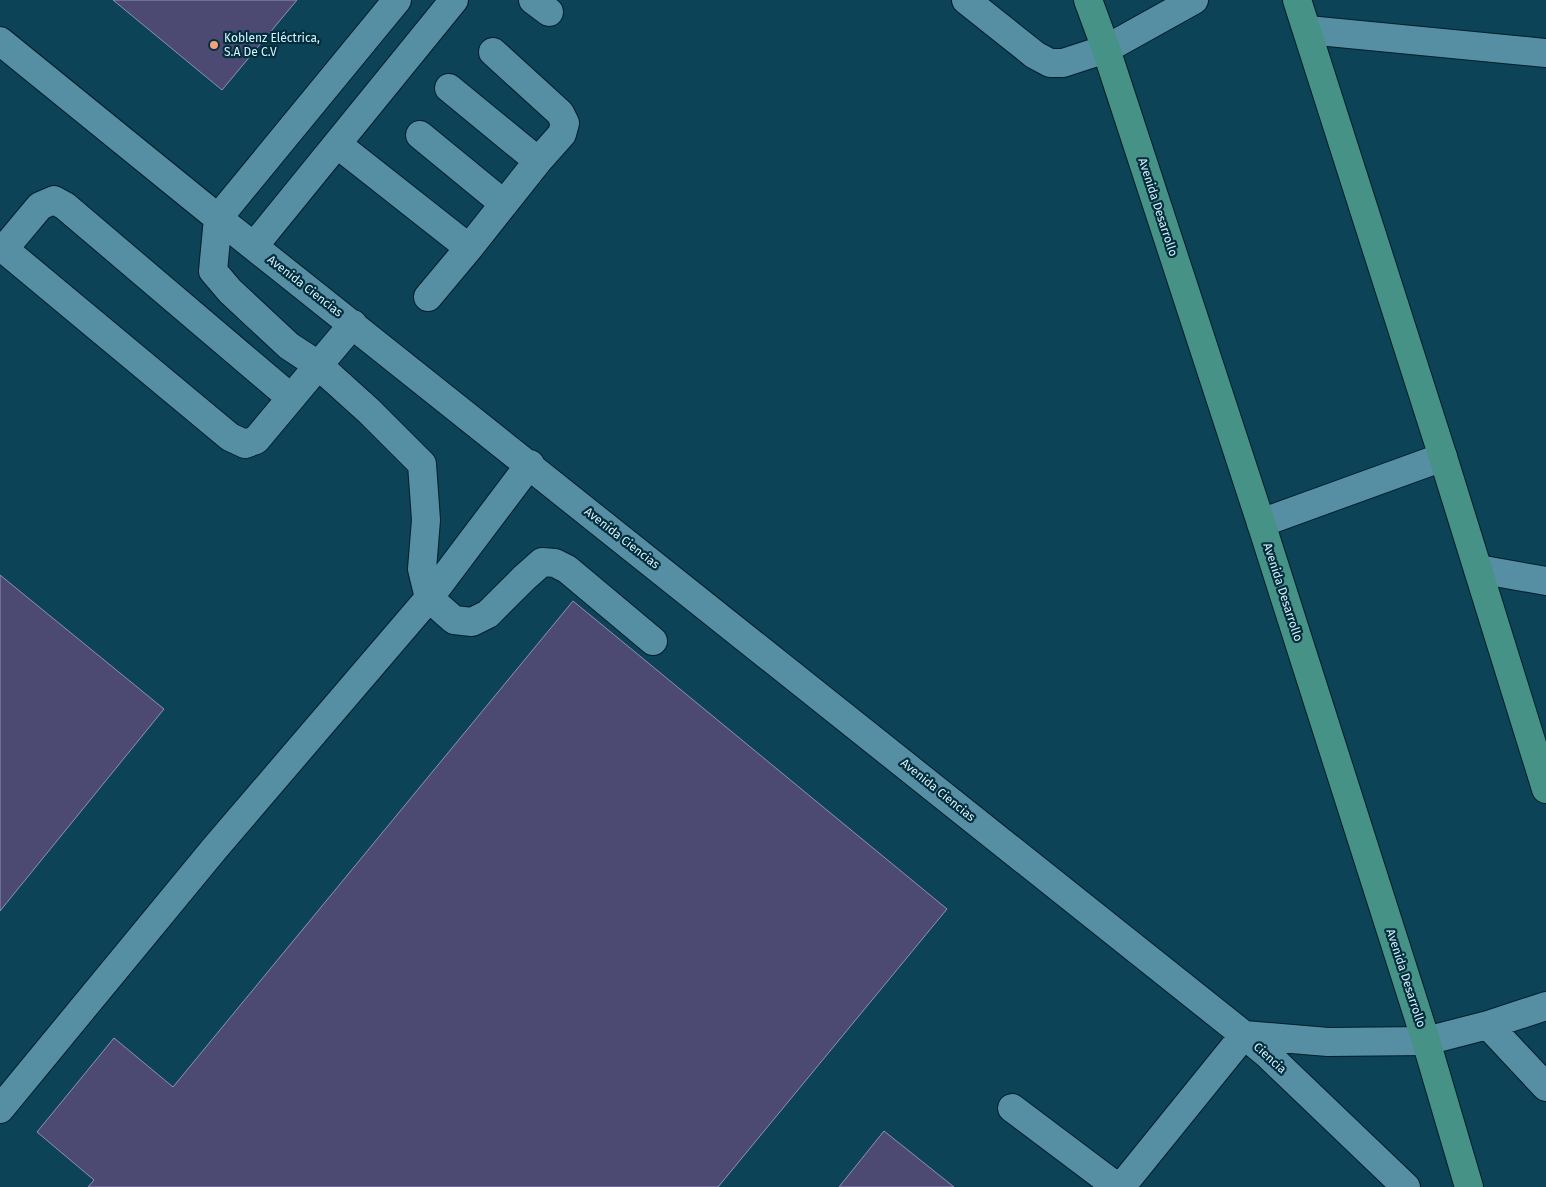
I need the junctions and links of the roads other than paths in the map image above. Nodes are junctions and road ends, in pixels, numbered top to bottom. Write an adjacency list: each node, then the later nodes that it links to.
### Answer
1 (397, 0): 17 (street)
2 (454, 0): 14 (street)
3 (966, 0): 9 (street)
4 (1088, 0): 9 (main road, Avenida Desarrollo)
5 (1194, 0): 9 (street)
6 (1297, 0): 7 (main road)
7 (1308, 30): 11 (street); 25 (main road)
8 (0, 41): 17 (street, Avenida Ciencias)
9 (1106, 49): 27 (main road, Avenida Desarrollo)
10 (493, 52): 15 (street)
11 (1546, 53)
12 (449, 88): 15 (street)
13 (420, 135): 16 (street)
14 (337, 144): 18 (street); 19 (street)
15 (538, 161): 16 (street)
16 (504, 204): 19 (street)
17 (218, 218): 18 (street, Avenida Ciencias); 23 (street)
18 (254, 246): 22 (street, Avenida Ciencias)
19 (469, 248): 21 (street)
20 (2, 251): 24 (street); 24 (street)
21 (428, 297)
22 (353, 324): 23 (street); 26 (street, Avenida Ciencias)
23 (318, 365): 24 (street); 30 (street)
24 (290, 398)
25 (1443, 457): 27 (street); 28 (main road)
26 (530, 464): 30 (street); 35 (street, Avenida Ciencias)
27 (1261, 523): 36 (main road, Avenida Desarrollo)
28 (1478, 569): 29 (street); 32 (main road)
29 (1546, 581)
30 (429, 598): 31 (street); 39 (street)
31 (652, 641)
32 (1546, 790)
33 (1546, 1006): 34 (street, Ciencia)
34 (1488, 1025): 36 (street, Ciencia); 37 (street)
35 (1244, 1034): 36 (street, Ciencia); 41 (street); 42 (street, Ciencia)
36 (1426, 1041): 43 (main road, Avenida Desarrollo)
37 (1546, 1087)
38 (1012, 1108): 40 (street)
39 (0, 1109)
40 (1117, 1187)
41 (1121, 1187)
42 (1406, 1187)
43 (1469, 1187)

